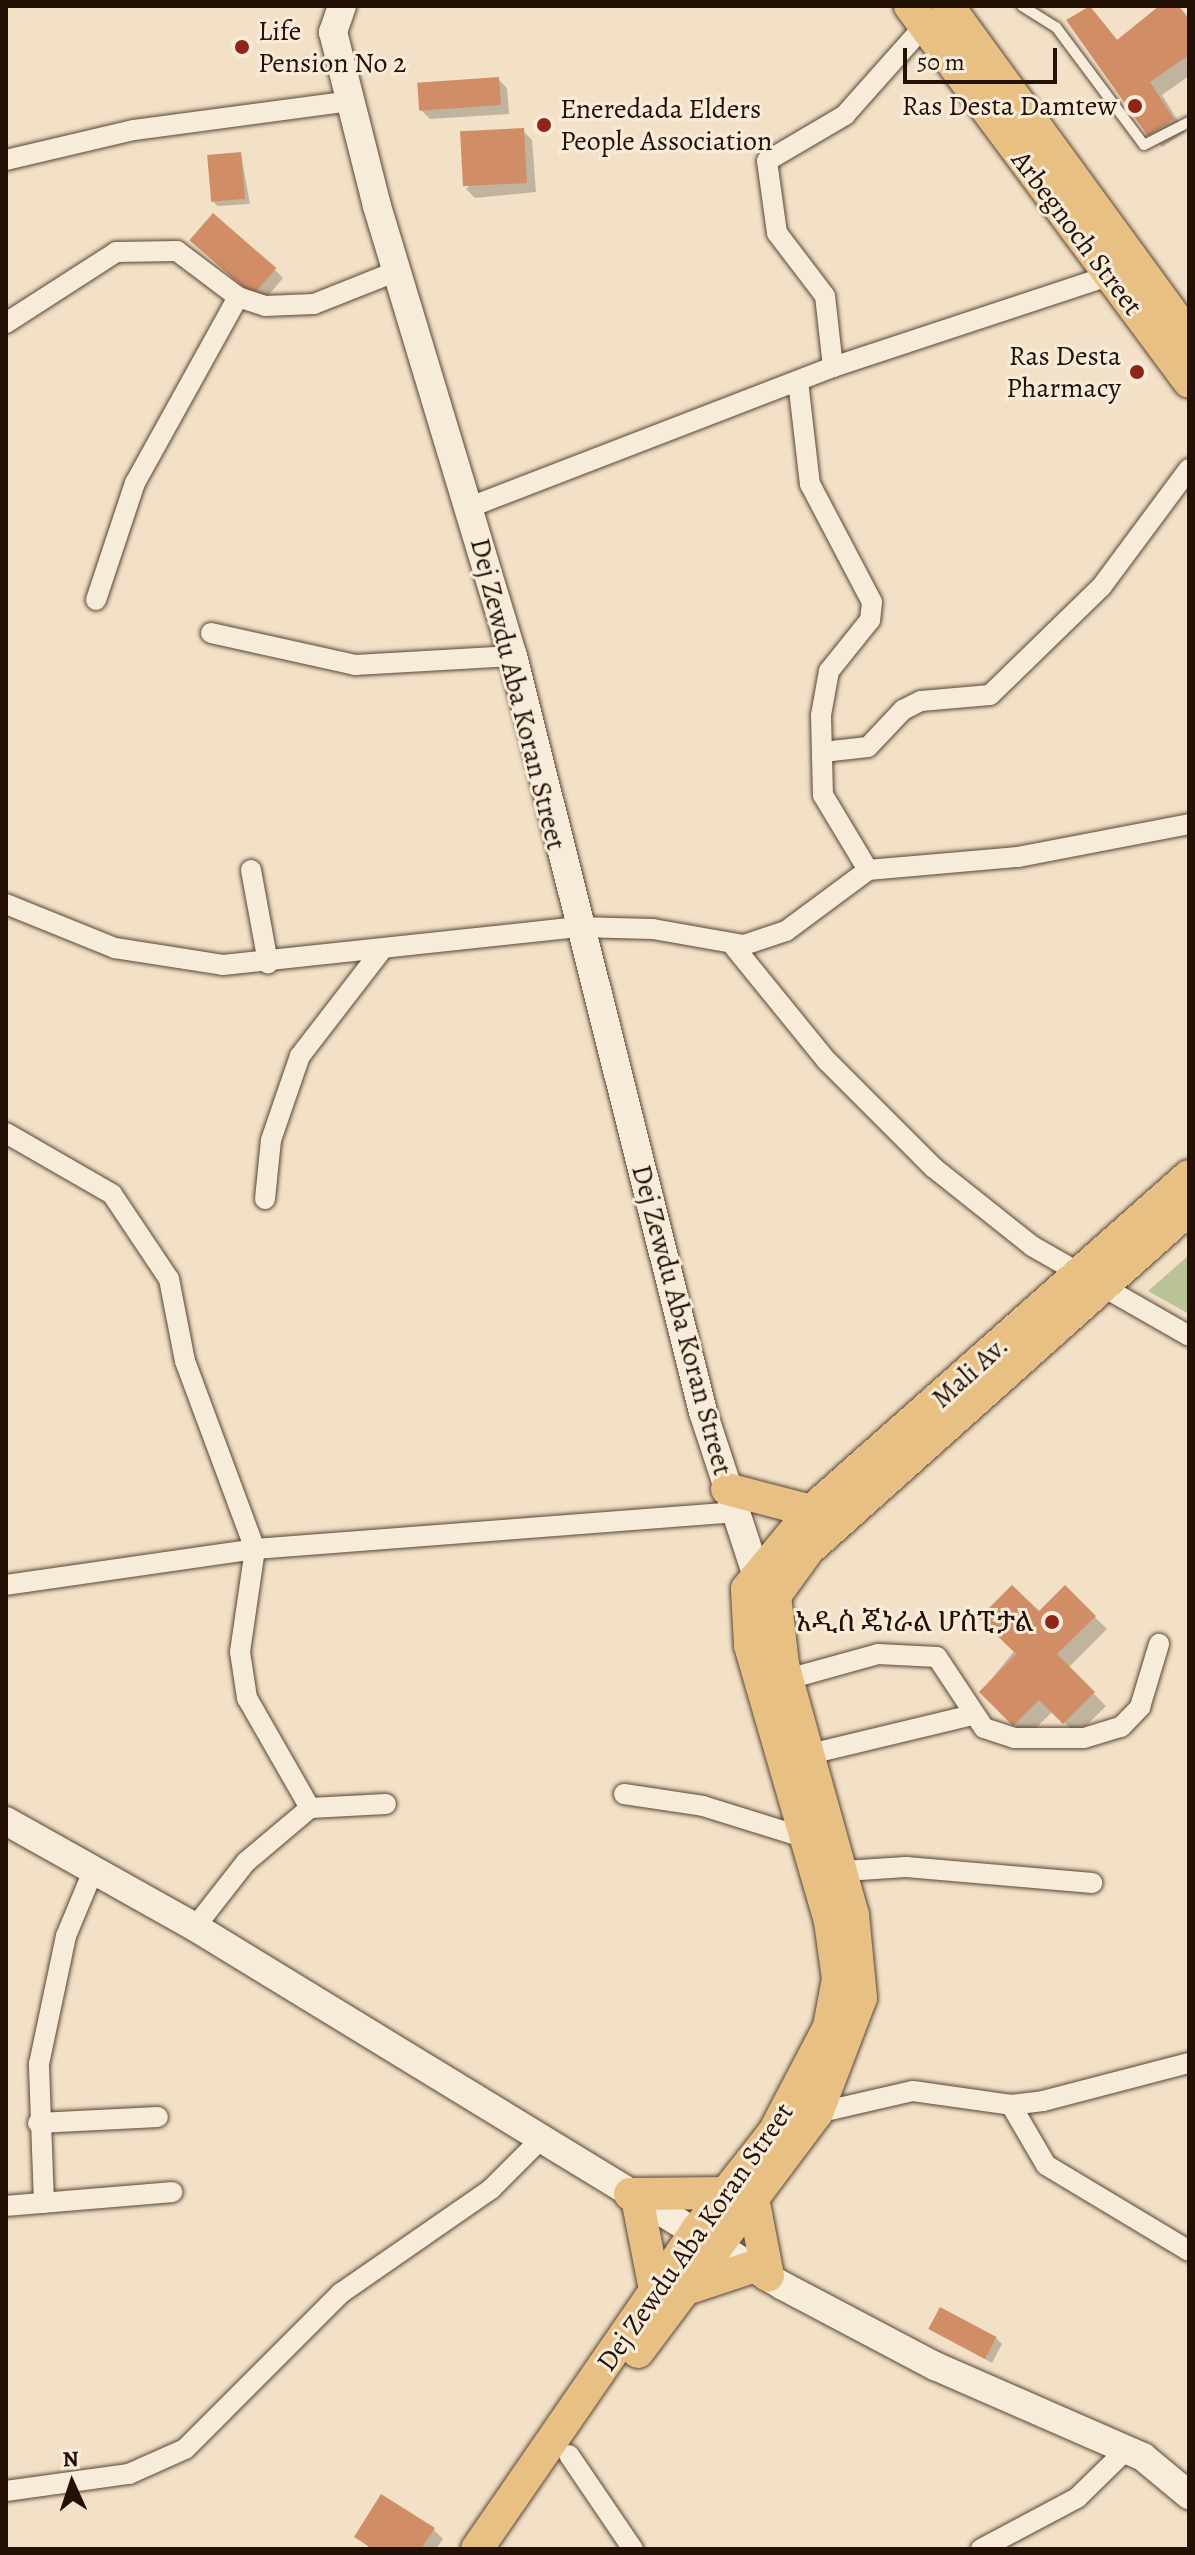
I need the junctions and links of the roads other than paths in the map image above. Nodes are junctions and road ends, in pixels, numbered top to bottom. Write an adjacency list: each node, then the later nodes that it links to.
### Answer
1 (1022, 6): 6 (lane)
2 (338, 8): 5 (main road, Dej Zewdu Aba Koran Street)
3 (955, 10): 12 (main road, Arbegnoch Street)
4 (916, 17): 9 (main road, Arbegnoch Street); 13 (street)
5 (350, 101): 7 (street); 8 (main road, Dej Zewdu Aba Koran Street)
6 (1189, 122)
7 (6, 160)
8 (397, 271): 10 (street); 17 (main road, Dej Zewdu Aba Koran Street)
9 (1108, 276): 13 (street); 15 (main road, Arbegnoch Street)
10 (238, 297): 11 (street); 18 (street)
11 (6, 323)
12 (1189, 336)
13 (833, 367): 14 (street)
14 (798, 381): 17 (street); 21 (street)
15 (1189, 382)
16 (1189, 469): 21 (street)
17 (470, 507): 20 (main road, Dej Zewdu Aba Koran Street)
18 (96, 600)
19 (211, 633): 20 (street)
20 (513, 656): 26 (main road, Dej Zewdu Aba Koran Street)
21 (823, 752): 24 (street)
22 (1189, 824): 24 (street)
23 (251, 870): 29 (street)
24 (868, 870): 27 (street)
25 (6, 904): 29 (street)
26 (576, 927): 27 (street); 28 (street); 36 (main road, Dej Zewdu Aba Koran Street)
27 (738, 944): 34 (street)
28 (380, 952): 29 (street); 32 (street)
29 (268, 963)
30 (6, 1133): 38 (street)
31 (1189, 1176): 34 (main road, Mali Av.)
32 (265, 1199)
33 (1189, 1209): 34 (main road, Mali Av.)
34 (1092, 1277): 35 (street); 37 (main road, Mali Av.); 40 (main road, Mali Av.)
35 (1189, 1336)
36 (731, 1501): 37 (main road); 38 (street); 40 (main road, Dej Zewdu Aba Koran Street)
37 (811, 1511): 40 (main road, Mali Av.)
38 (255, 1549): 39 (street); 47 (street)
39 (6, 1585)
40 (765, 1585): 42 (main road); 49 (main road, Dej Zewdu Aba Koran Street)
41 (1159, 1644): 43 (street)
42 (788, 1679): 43 (street); 44 (main road)
43 (972, 1715): 44 (street)
44 (810, 1754): 51 (main road)
45 (624, 1794): 49 (street)
46 (386, 1804): 47 (street)
47 (310, 1808): 53 (street)
48 (6, 1821): 50 (main road)
49 (809, 1839): 51 (main road, Dej Zewdu Aba Koran Street)
50 (93, 1871): 53 (main road); 58 (street)
51 (831, 1871): 52 (street); 56 (main road); 62 (main road, Dej Zewdu Aba Koran Street)
52 (1092, 1883)
53 (195, 1927): 59 (main road)
54 (1189, 2063): 55 (street)
55 (1011, 2105): 56 (street); 66 (street)
56 (817, 2113): 62 (main road)
57 (158, 2117): 58 (street)
58 (38, 2123): 63 (street)
59 (541, 2139): 61 (main road); 71 (street)
60 (172, 2192): 63 (street)
61 (633, 2196): 62 (main road); 65 (main road); 68 (main road)
62 (740, 2196): 65 (main road, Dej Zewdu Aba Koran Street); 67 (main road)
63 (44, 2203): 64 (street)
64 (6, 2206)
65 (707, 2236): 67 (main road); 68 (main road, Dej Zewdu Aba Koran Street)
66 (1189, 2251)
67 (760, 2271): 68 (main road); 69 (main road)
68 (669, 2290): 70 (main road); 73 (main road, Dej Zewdu Aba Koran Street)
69 (1127, 2449): 72 (main road); 76 (street)
70 (569, 2455): 74 (main road); 75 (street)
71 (6, 2491)
72 (1189, 2495)
73 (477, 2549)
74 (496, 2549)
75 (633, 2549)
76 (981, 2549)

